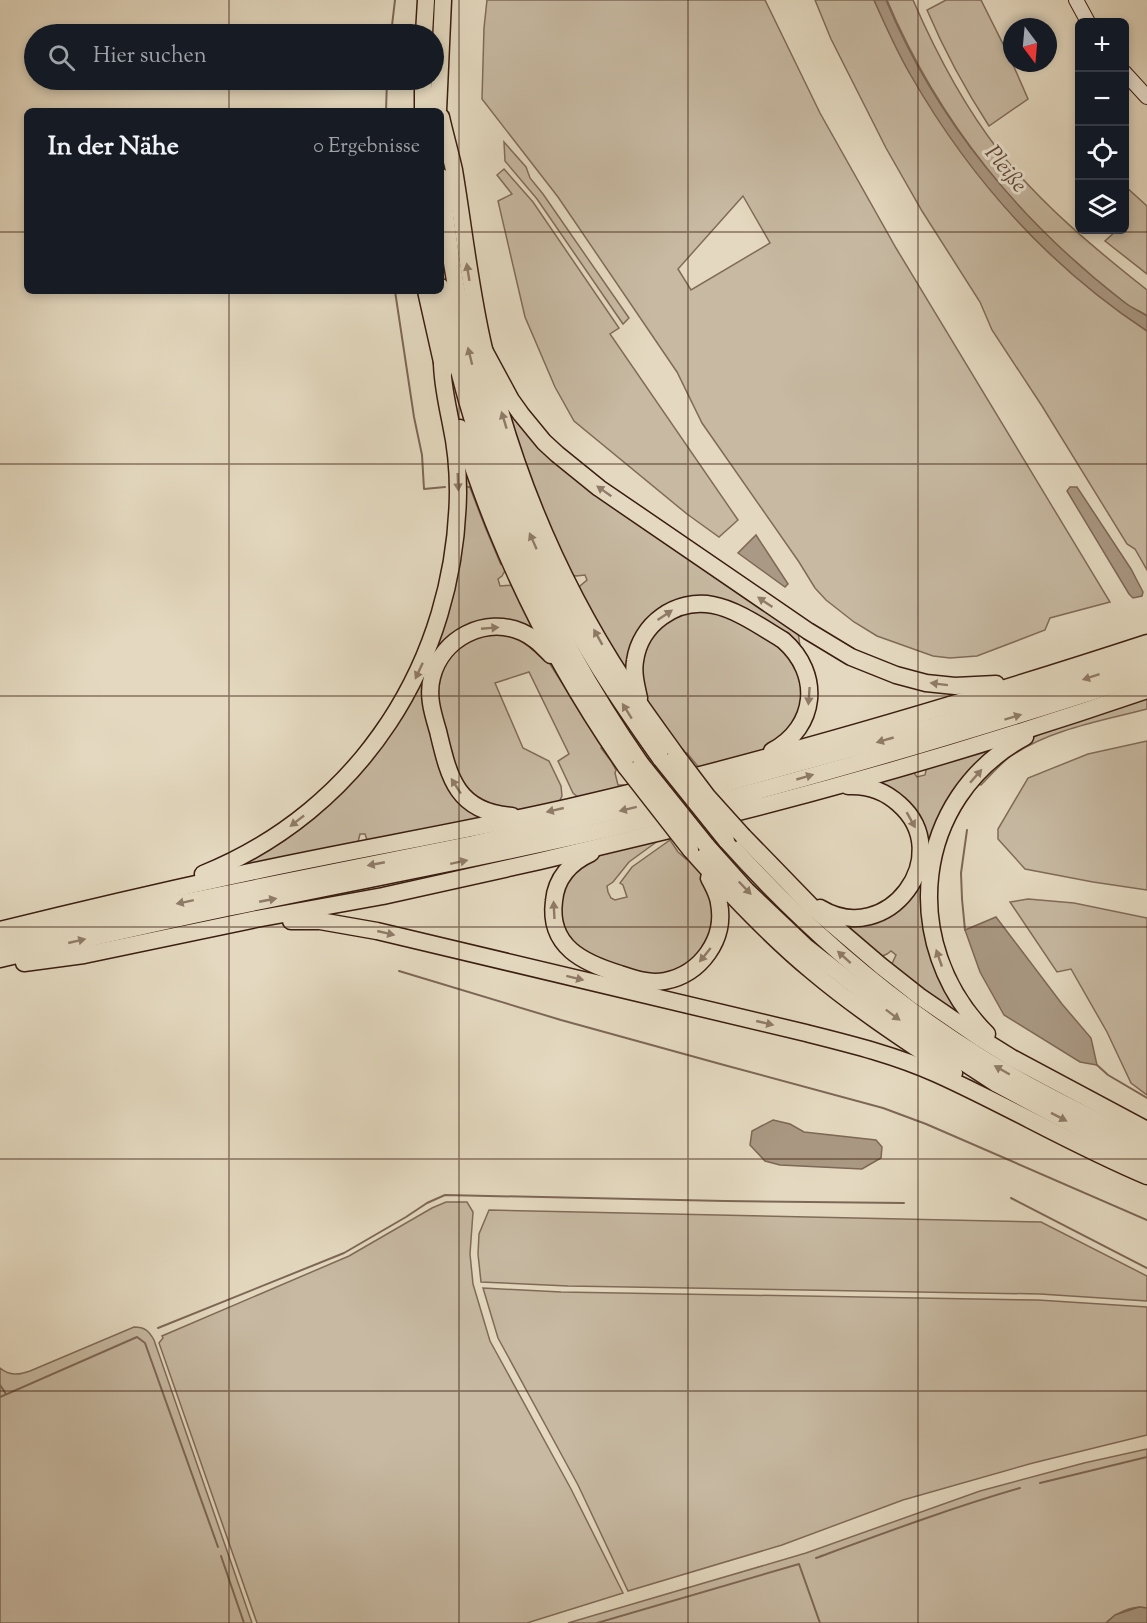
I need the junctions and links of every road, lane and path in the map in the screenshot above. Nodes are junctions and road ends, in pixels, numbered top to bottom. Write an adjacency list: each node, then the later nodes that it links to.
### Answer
1 (426, 0): 5 (highway)
2 (443, 0): 6 (highway)
3 (1076, 0): 4 (main road)
4 (1086, 18)
5 (425, 24)
6 (441, 24)
7 (1129, 77): 10 (main road)
8 (427, 90): 11 (highway)
9 (437, 90): 12 (highway)
10 (1147, 97)
11 (435, 108)
12 (436, 108)
13 (444, 138): 17 (highway, one-way to 13)
14 (444, 204): 27 (highway, one-way to 14)
15 (427, 294): 18 (highway)
16 (442, 294): 29 (highway)
17 (484, 350): 22 (highway, one-way to 17); 25 (highway, one-way to 17)
18 (442, 362): 21 (highway); 37 (highway, one-way to 37)
19 (1147, 643): 22 (highway)
20 (1147, 659): 40 (highway, one-way to 40)
21 (562, 665): 29 (highway); 31 (highway, one-way to 21)
22 (1059, 672): 28 (highway)
23 (1147, 674): 41 (highway, one-way to 23)
24 (1147, 690): 26 (highway)
25 (640, 704): 27 (highway); 28 (highway, one-way to 28)
26 (1068, 717): 30 (highway); 42 (highway, one-way to 26)
27 (668, 757): 32 (highway, bridge)
28 (754, 761): 31 (highway, one-way to 31)
29 (634, 766): 34 (highway, bridge)
30 (824, 789): 33 (highway); 36 (highway, one-way to 36)
31 (525, 817): 37 (highway)
32 (734, 838): 36 (highway); 45 (highway, one-way to 32)
33 (623, 841): 35 (highway, one-way to 33); 38 (highway)
34 (698, 847): 35 (highway); 46 (highway, one-way to 46)
35 (702, 862): 43 (highway)
36 (798, 894): 42 (highway)
37 (110, 903): 39 (highway)
38 (207, 929): 41 (highway); 43 (highway, one-way to 43)
39 (0, 930)
40 (0, 944)
41 (0, 961)
42 (1046, 1076): 44 (highway)
43 (1002, 1105): 47 (highway)
44 (1147, 1130)
45 (1147, 1146)
46 (1147, 1162)
47 (1147, 1176)

